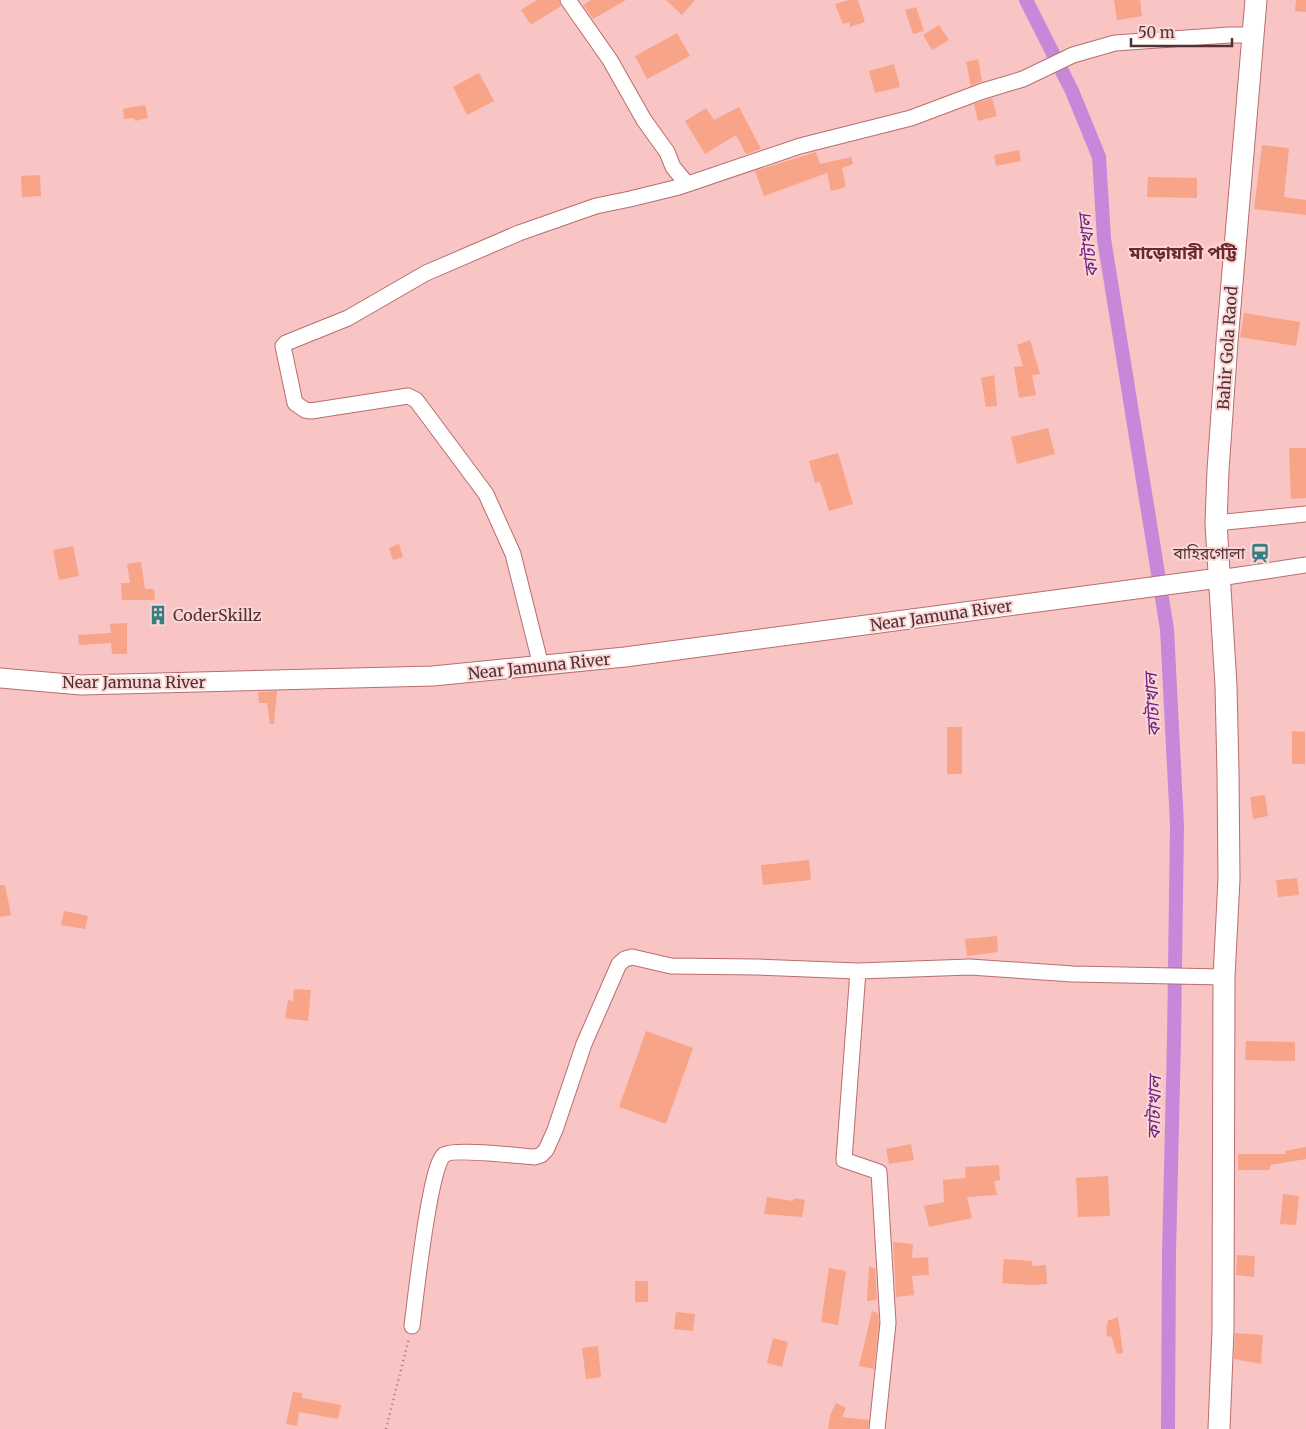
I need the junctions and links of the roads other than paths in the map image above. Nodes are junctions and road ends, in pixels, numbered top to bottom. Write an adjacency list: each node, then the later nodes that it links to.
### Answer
1 (568, 0): 4 (street)
2 (1256, 0): 3 (main road, Bahir Gola Raod)
3 (1253, 36): 4 (street); 6 (main road, Bahir Gola Raod)
4 (687, 184): 9 (street)
5 (1306, 514): 6 (street)
6 (1216, 523): 8 (main road, Bahir Gola Raod)
7 (1306, 565): 8 (street)
8 (1211, 579): 9 (street, Near Jamuna River); 12 (main road, Bahir Gola Raod)
9 (541, 666): 10 (street, Near Jamuna River)
10 (0, 678)
11 (858, 971): 12 (street); 13 (street); 14 (street)
12 (1217, 977): 15 (main road, Bahir Gola Raod)
13 (412, 1326)
14 (877, 1429)
15 (1219, 1429)

